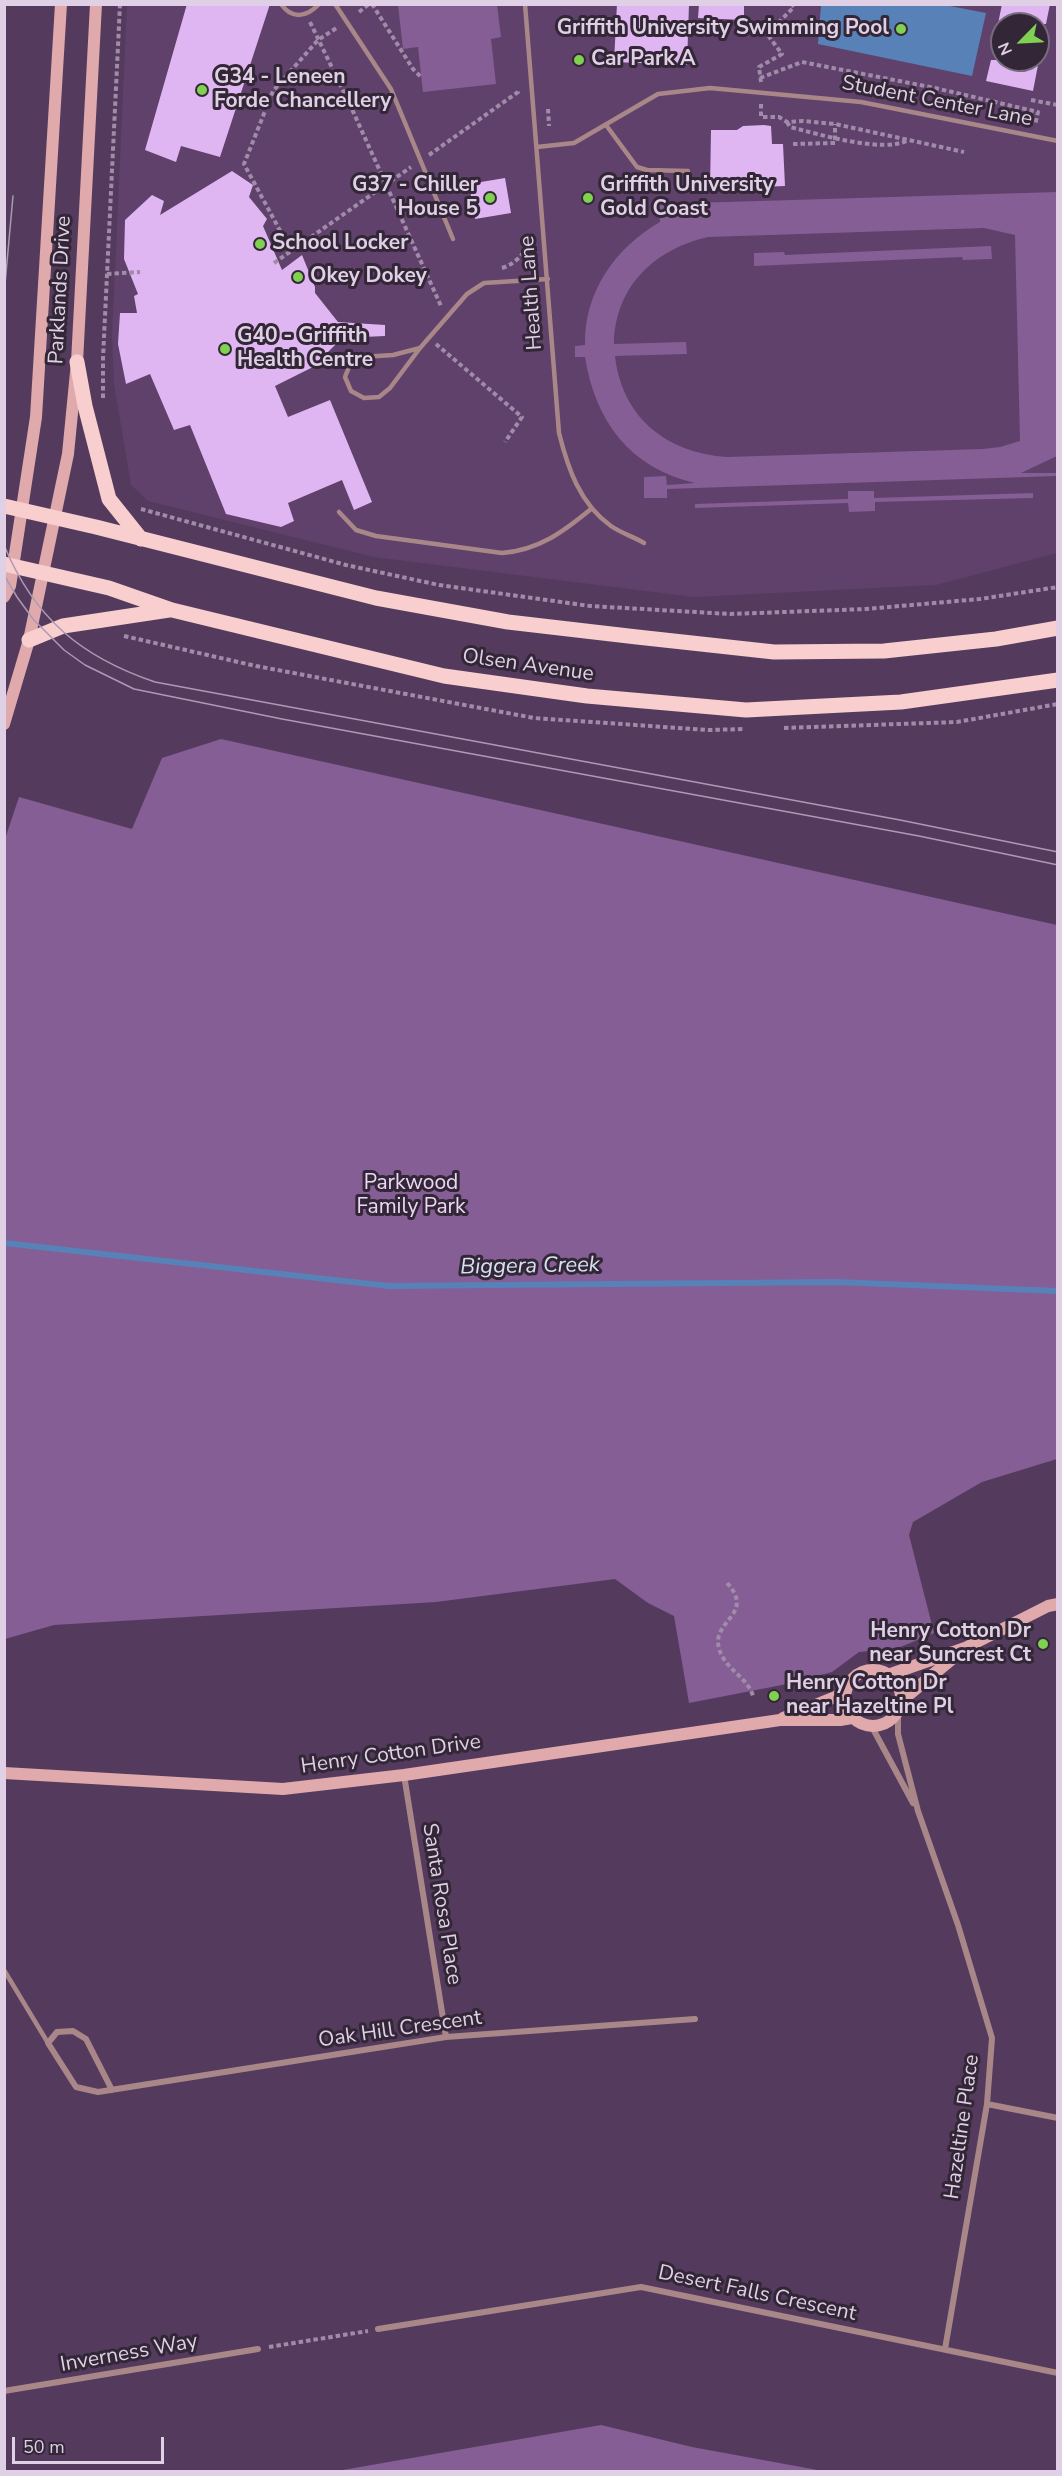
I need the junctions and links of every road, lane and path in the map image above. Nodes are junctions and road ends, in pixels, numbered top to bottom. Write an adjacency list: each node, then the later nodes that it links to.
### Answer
1 (61, 4): 52 (street, Parklands Drive)
2 (96, 4): 46 (street, Parklands Drive)
3 (120, 4): 39 (path)
4 (281, 4): 10 (lane)
5 (319, 4): 10 (lane)
6 (335, 4): 34 (lane)
7 (371, 4): 9 (path); 13 (path)
8 (525, 4): 28 (lane, Health Lane)
9 (359, 12)
10 (308, 14): 12 (path)
11 (339, 26): 12 (path)
12 (318, 40): 32 (path); 35 (path)
13 (422, 78)
14 (760, 78): 23 (path)
15 (517, 81): 16 (path)
16 (518, 92): 18 (path); 29 (path)
17 (1031, 100): 19 (path)
18 (519, 104)
19 (1058, 105)
20 (787, 122): 24 (path)
21 (835, 124): 24 (path)
22 (606, 125): 26 (lane, Student Center Lane); 28 (lane, Student Center Lane); 31 (lane)
23 (1038, 129)
24 (836, 139): 25 (path); 27 (path)
25 (908, 140)
26 (1058, 141)
27 (793, 144)
28 (537, 147): 40 (lane, Health Lane)
29 (428, 156)
30 (412, 166): 32 (path)
31 (688, 171)
32 (386, 184): 35 (path); 42 (path)
33 (530, 227): 37 (path)
34 (453, 239)
35 (291, 251): 36 (path)
36 (274, 263)
37 (501, 268)
38 (140, 272): 39 (path)
39 (107, 274): 47 (path)
40 (548, 279): 43 (lane); 51 (lane, Health Lane)
41 (448, 298): 42 (path)
42 (441, 306): 43 (path)
43 (446, 318): 44 (lane)
44 (429, 338): 45 (lane); 48 (path)
45 (420, 348): 45 (lane)
46 (77, 362): 54 (street, Parklands Drive); 55 (main road)
47 (103, 402)
48 (505, 442)
49 (4, 506): 52 (main road, Olsen Avenue)
50 (136, 506): 59 (path)
51 (591, 509): 53 (lane); 56 (lane, Health Lane)
52 (20, 510): 54 (main road, Olsen Avenue); 57 (street, Parklands Drive)
53 (339, 512)
54 (54, 517): 55 (main road, Olsen Avenue); 58 (street, Parklands Drive)
55 (141, 539): 62 (main road, Olsen Avenue)
56 (644, 543)
57 (9, 566): 58 (main road, Olsen Avenue); 60 (street, Parklands Drive)
58 (42, 574): 61 (main road, Olsen Avenue); 63 (street, Parklands Drive)
59 (1058, 587)
60 (4, 597)
61 (172, 610): 63 (main road); 64 (main road, Olsen Avenue)
62 (1058, 628)
63 (29, 640): 65 (street, Parklands Drive)
64 (1058, 680)
65 (4, 724)
66 (727, 1583): 71 (path)
67 (1058, 1604): 68 (street)
68 (965, 1648): 69 (street); 72 (street)
69 (888, 1675): 70 (street); 72 (street)
70 (845, 1693): 73 (street); 74 (street, Henry Cotton Drive)
71 (753, 1696)
72 (899, 1706): 75 (street); 78 (street, Hazeltine Place)
73 (852, 1718): 74 (street, Henry Cotton Drive); 75 (street)
74 (780, 1720): 77 (street, Henry Cotton Drive)
75 (872, 1727): 78 (street, Hazeltine Place)
76 (4, 1773): 77 (street, Henry Cotton Drive)
77 (404, 1775): 81 (street, Santa Rosa Place)
78 (918, 1811): 84 (street, Hazeltine Place)
79 (4, 1970): 82 (lane, Oak Hill Crescent)
80 (695, 2019): 81 (street, Oak Hill Crescent)
81 (446, 2037): 83 (street, Oak Hill Crescent)
82 (48, 2043): 83 (street, Oak Hill Crescent); 83 (street)
83 (112, 2090)
84 (987, 2104): 85 (street); 88 (street, Hazeltine Place)
85 (1058, 2118)
86 (378, 2329): 87 (path); 88 (street, Desert Falls Crescent)
87 (258, 2349): 90 (street, Inverness Way)
88 (945, 2349): 89 (street, Desert Falls Crescent)
89 (1058, 2373)
90 (4, 2391)

